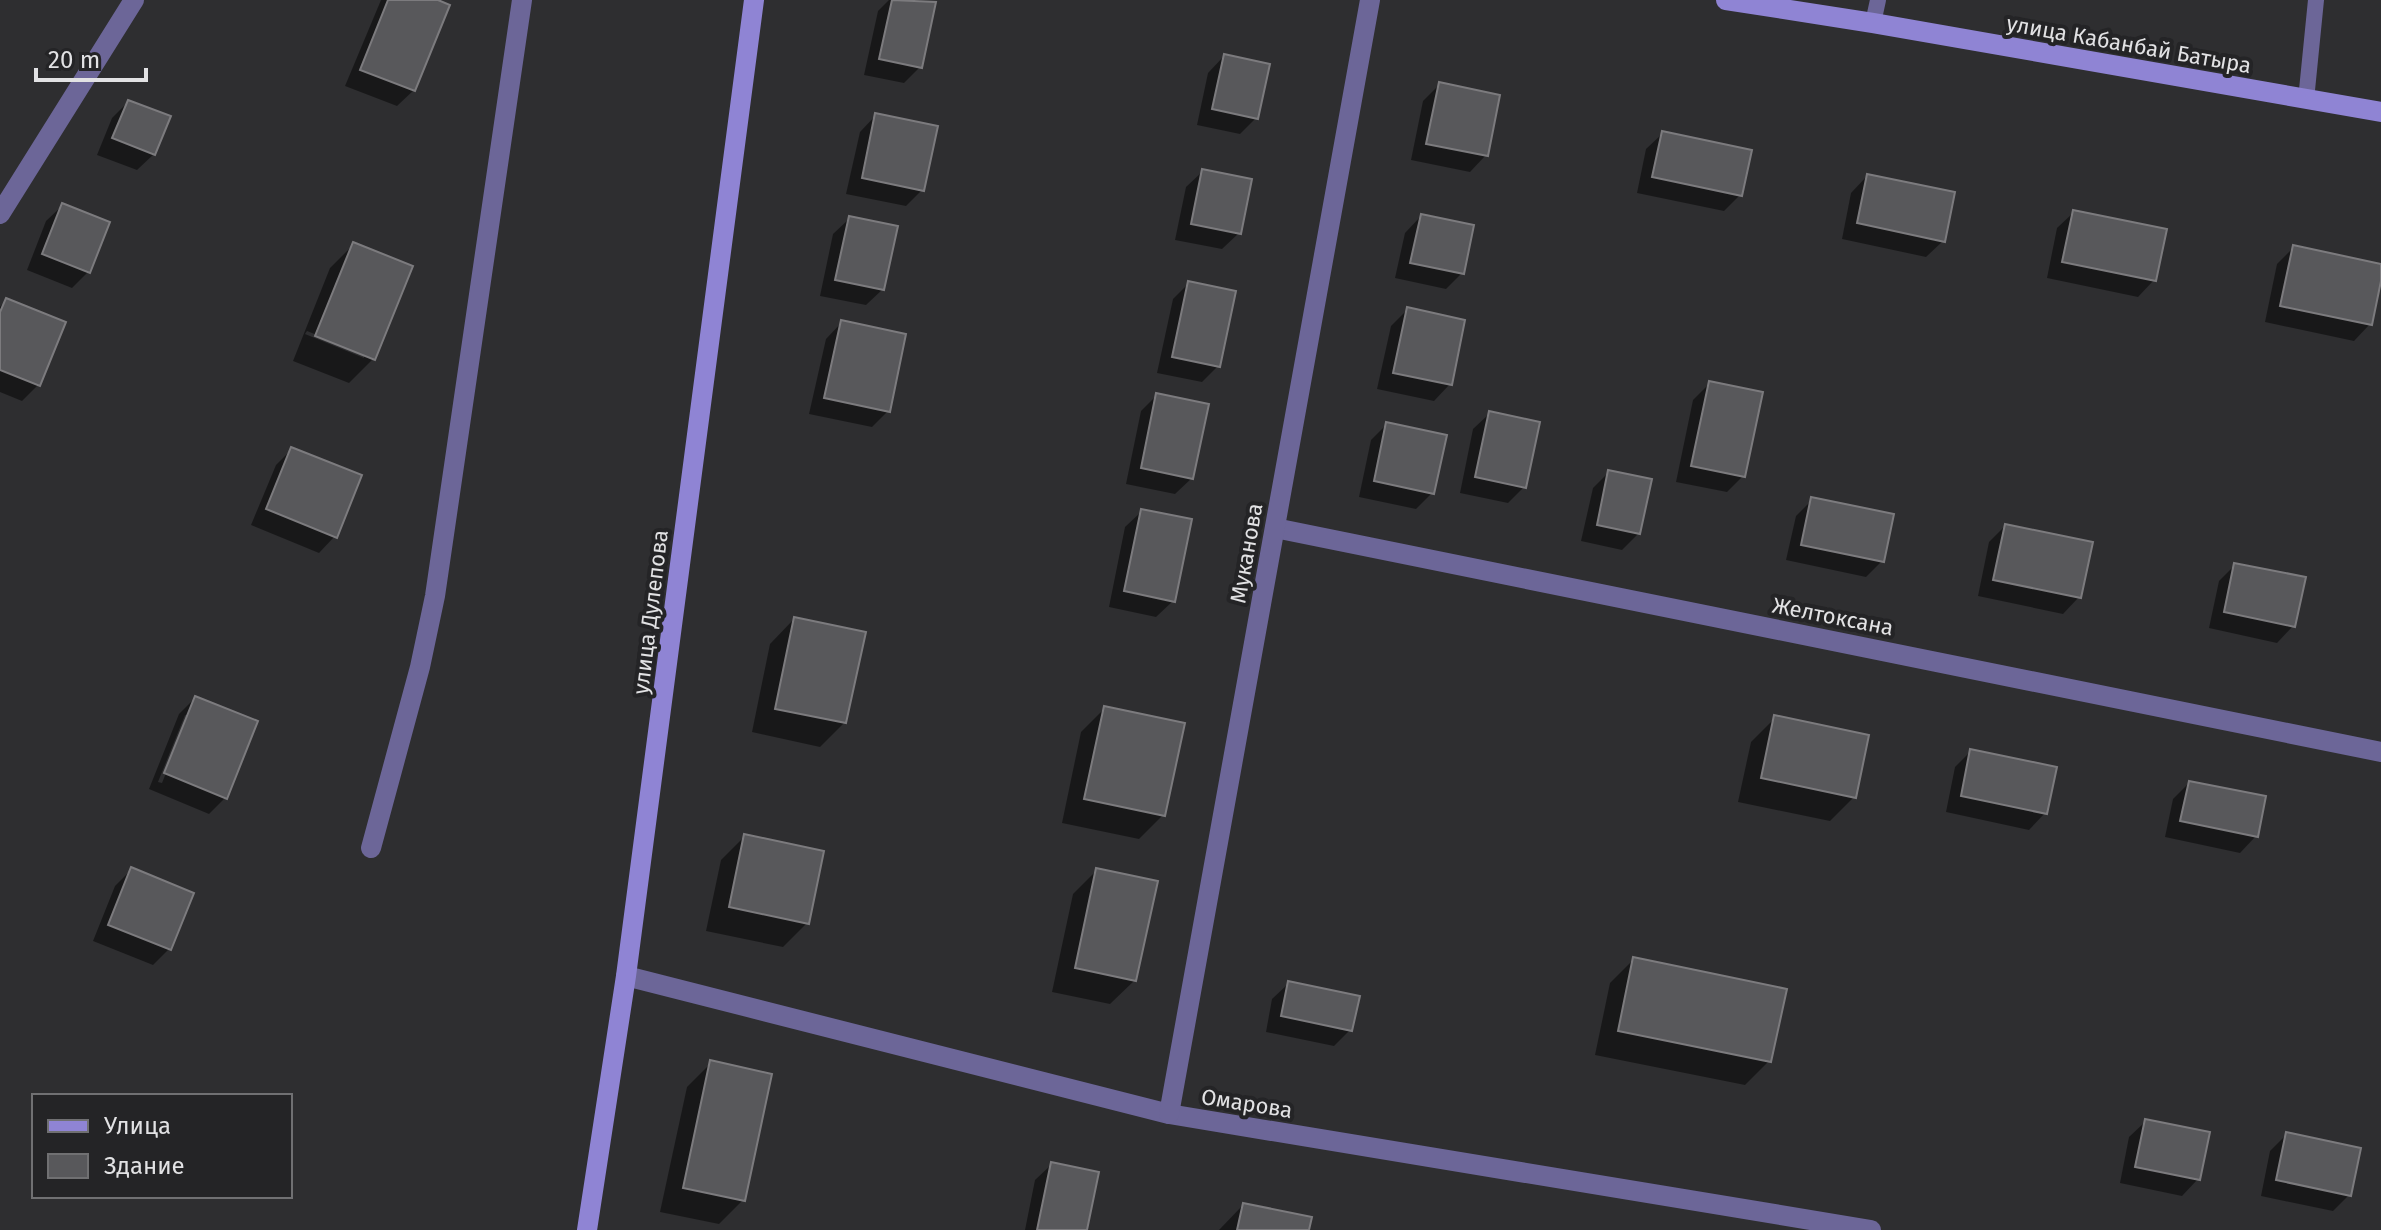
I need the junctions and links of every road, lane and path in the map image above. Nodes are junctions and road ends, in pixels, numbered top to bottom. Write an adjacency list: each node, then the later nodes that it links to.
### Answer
1 (134, 0): 11 (street)
2 (522, 0): 14 (street)
3 (754, 0): 15 (street, улица Дулепова)
4 (1370, 0): 12 (street, Муканова)
5 (1726, 0): 8 (street, улица Кабанбай Батыра)
6 (1878, 0): 8 (lane)
7 (2316, 0): 9 (lane)
8 (1873, 23): 9 (street, улица Кабанбай Батыра)
9 (2306, 100): 10 (street, улица Кабанбай Батыра)
10 (2381, 112)
11 (0, 214)
12 (1275, 528): 13 (street, Желтоксана); 16 (street, Муканова)
13 (2381, 752)
14 (371, 848)
15 (626, 976): 16 (street, Омарова); 17 (street, улица Дулепова)
16 (1169, 1114): 18 (street, Омарова)
17 (587, 1230)
18 (1871, 1230)

